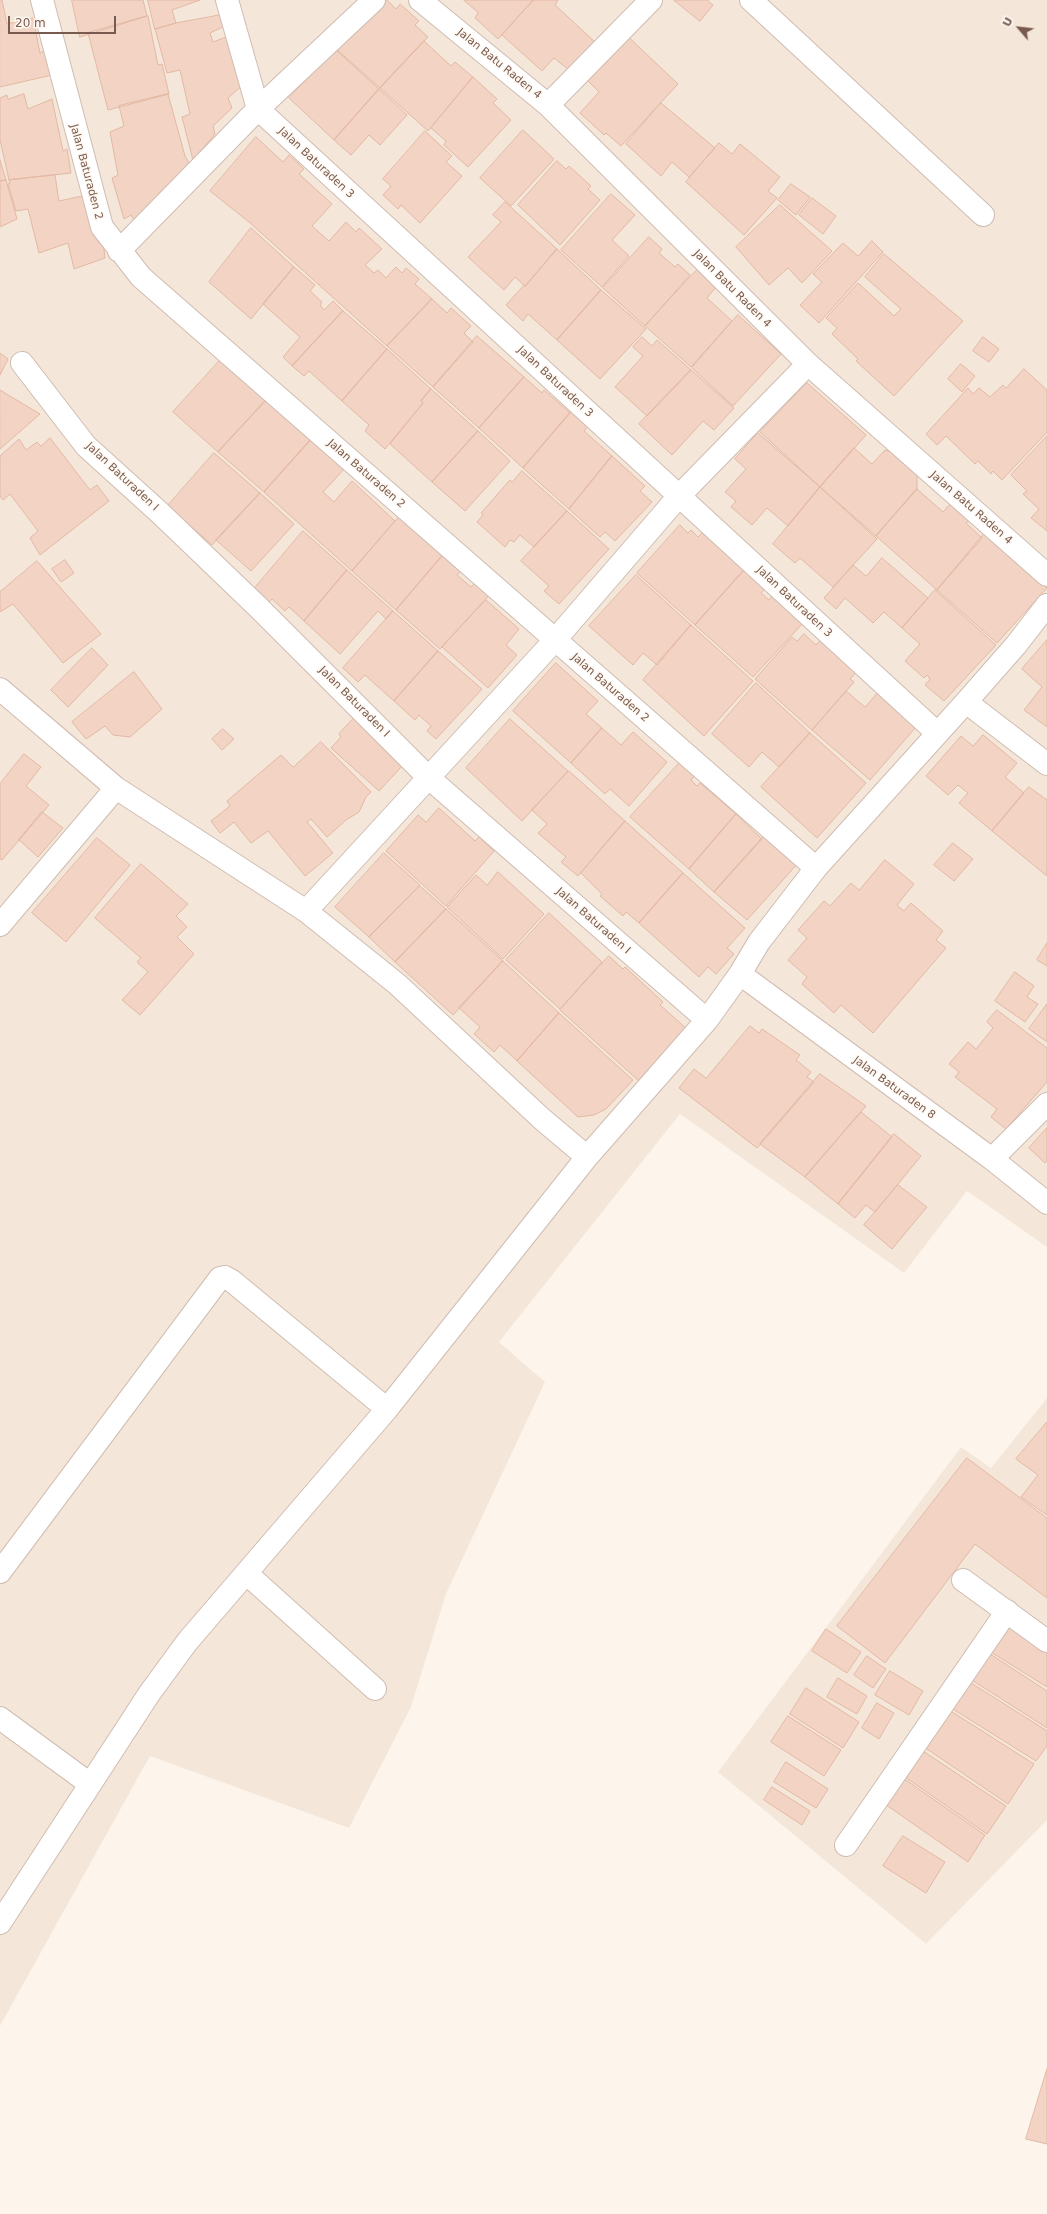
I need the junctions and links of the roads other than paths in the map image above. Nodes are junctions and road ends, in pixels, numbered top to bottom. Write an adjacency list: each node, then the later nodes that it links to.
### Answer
1 (42, 0): 10 (street, Jalan Baturaden 2)
2 (227, 0): 8 (street)
3 (374, 0): 8 (street)
4 (420, 0): 7 (street, Jalan Batu Raden 4)
5 (650, 0): 7 (street)
6 (751, 0): 9 (street)
7 (548, 105): 12 (street, Jalan Batu Raden 4)
8 (258, 110): 10 (street); 13 (street, Jalan Baturaden 3)
9 (983, 215)
10 (119, 251): 16 (street, Jalan Baturaden 2)
11 (22, 363): 21 (street, Jalan Baturaden I)
12 (808, 364): 13 (street); 14 (street, Jalan Batu Raden 4)
13 (679, 496): 16 (street); 19 (street, Jalan Baturaden 3)
14 (1047, 575)
15 (1047, 606): 18 (street)
16 (555, 640): 21 (street); 23 (street, Jalan Baturaden 2)
17 (0, 689): 22 (street)
18 (966, 702): 19 (street); 20 (street)
19 (936, 732): 23 (street)
20 (1047, 764)
21 (429, 778): 24 (street); 27 (street, Jalan Baturaden I)
22 (116, 788): 24 (street); 25 (street)
23 (816, 868): 26 (street)
24 (306, 911): 29 (street)
25 (0, 925)
26 (740, 974): 27 (street); 30 (street, Jalan Baturaden 8)
27 (707, 1020): 29 (street)
28 (1047, 1104): 30 (street)
29 (587, 1157): 32 (street)
30 (992, 1159): 31 (street, Jalan Baturaden 8)
31 (1047, 1203)
32 (387, 1409): 33 (street); 34 (street)
33 (0, 1572)
34 (246, 1573): 38 (street); 40 (street)
35 (963, 1580): 36 (street)
36 (1007, 1612): 37 (street); 41 (street)
37 (1047, 1641)
38 (374, 1689)
39 (0, 1718): 40 (street)
40 (90, 1784): 42 (street)
41 (846, 1845)
42 (0, 1923)

